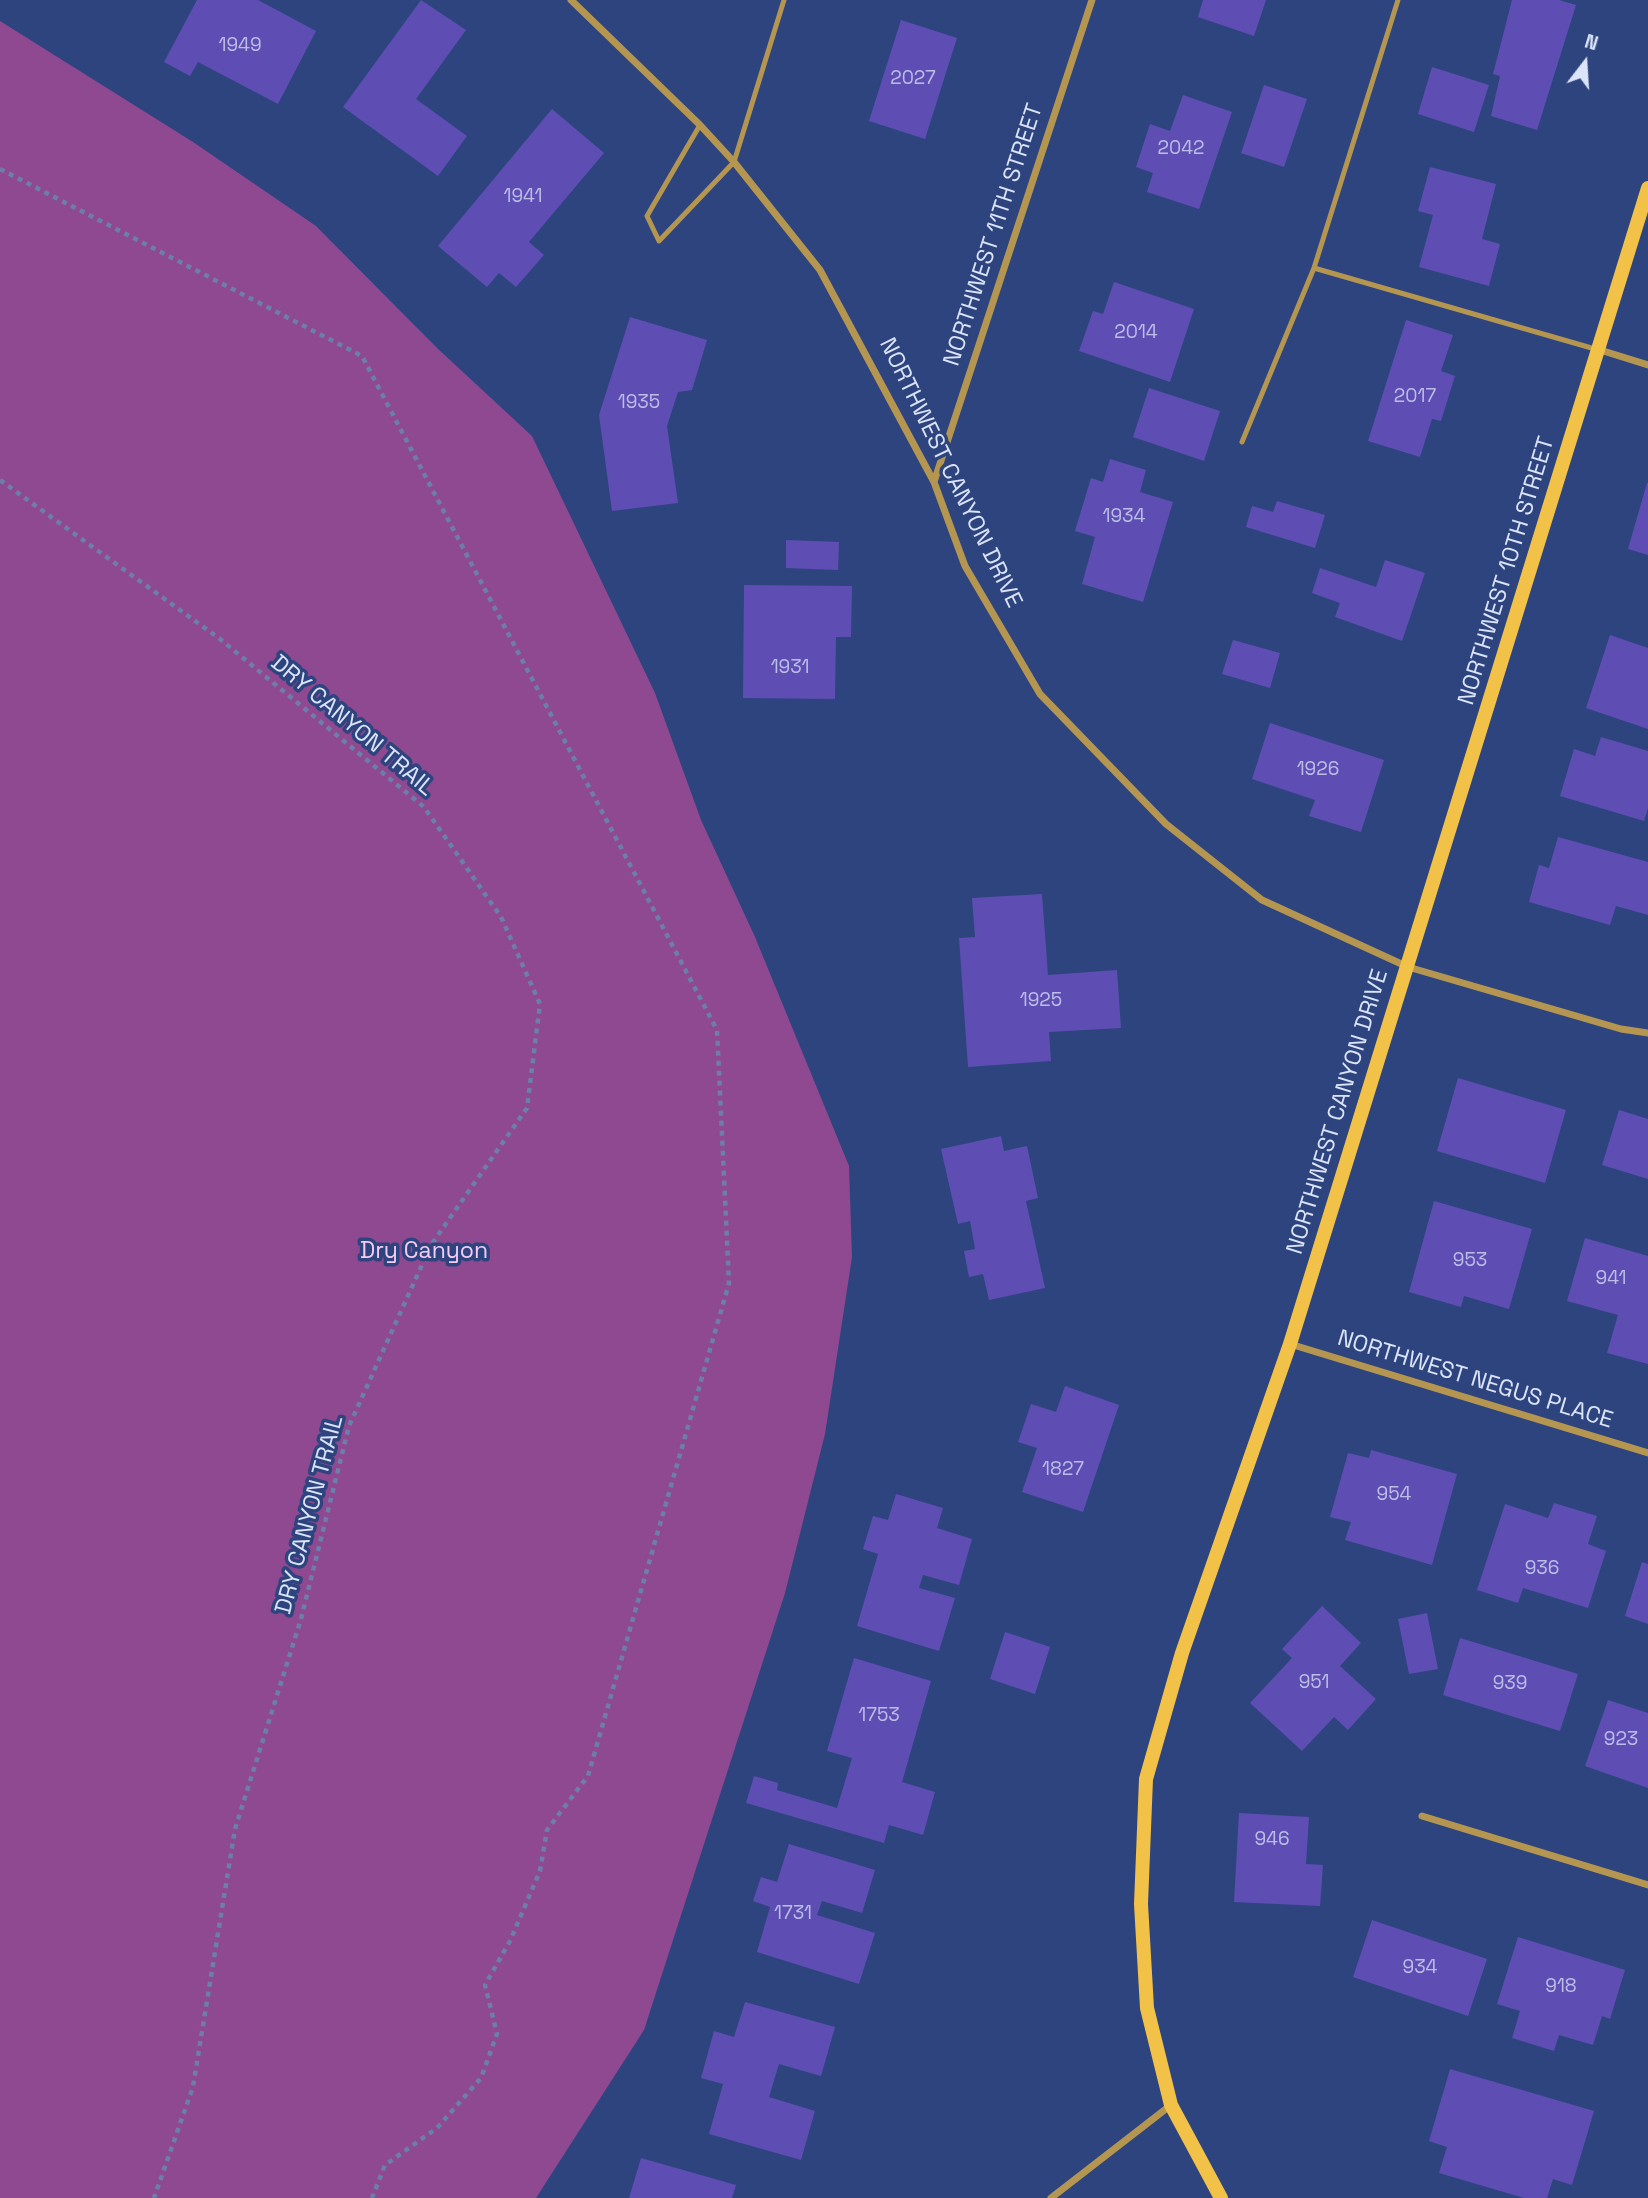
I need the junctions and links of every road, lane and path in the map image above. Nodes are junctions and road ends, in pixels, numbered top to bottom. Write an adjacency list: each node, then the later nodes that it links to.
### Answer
1 (571, 0): 5 (street, NORTHWEST CANYON DRIVE)
2 (784, 0): 6 (lane)
3 (1092, 0): 14 (street, NORTHWEST 11TH STREET)
4 (1398, 0): 9 (lane)
5 (700, 125): 6 (street, NORTHWEST CANYON DRIVE); 6 (lane)
6 (734, 162): 14 (street, NORTHWEST CANYON DRIVE)
7 (0, 169): 23 (path)
8 (1648, 188): 10 (street, NORTHWEST 10TH STREET)
9 (1314, 268): 10 (lane); 12 (lane)
10 (1600, 350): 11 (street); 15 (street, NORTHWEST 10TH STREET)
11 (1648, 365)
12 (1242, 442)
13 (0, 480): 22 (path, DRY CANYON TRAIL)
14 (934, 482): 15 (street, NORTHWEST CANYON DRIVE)
15 (1408, 967): 16 (street); 17 (street, NORTHWEST CANYON DRIVE)
16 (1648, 1032)
17 (1290, 1344): 18 (street, NORTHWEST NEGUS PLACE); 21 (street, NORTHWEST CANYON DRIVE)
18 (1648, 1453)
19 (1422, 1816): 20 (street)
20 (1648, 1885)
21 (1171, 2105): 24 (street); 25 (street, NORTHWEST CANYON DRIVE)
22 (154, 2198)
23 (372, 2198)
24 (1051, 2198)
25 (1221, 2198)

